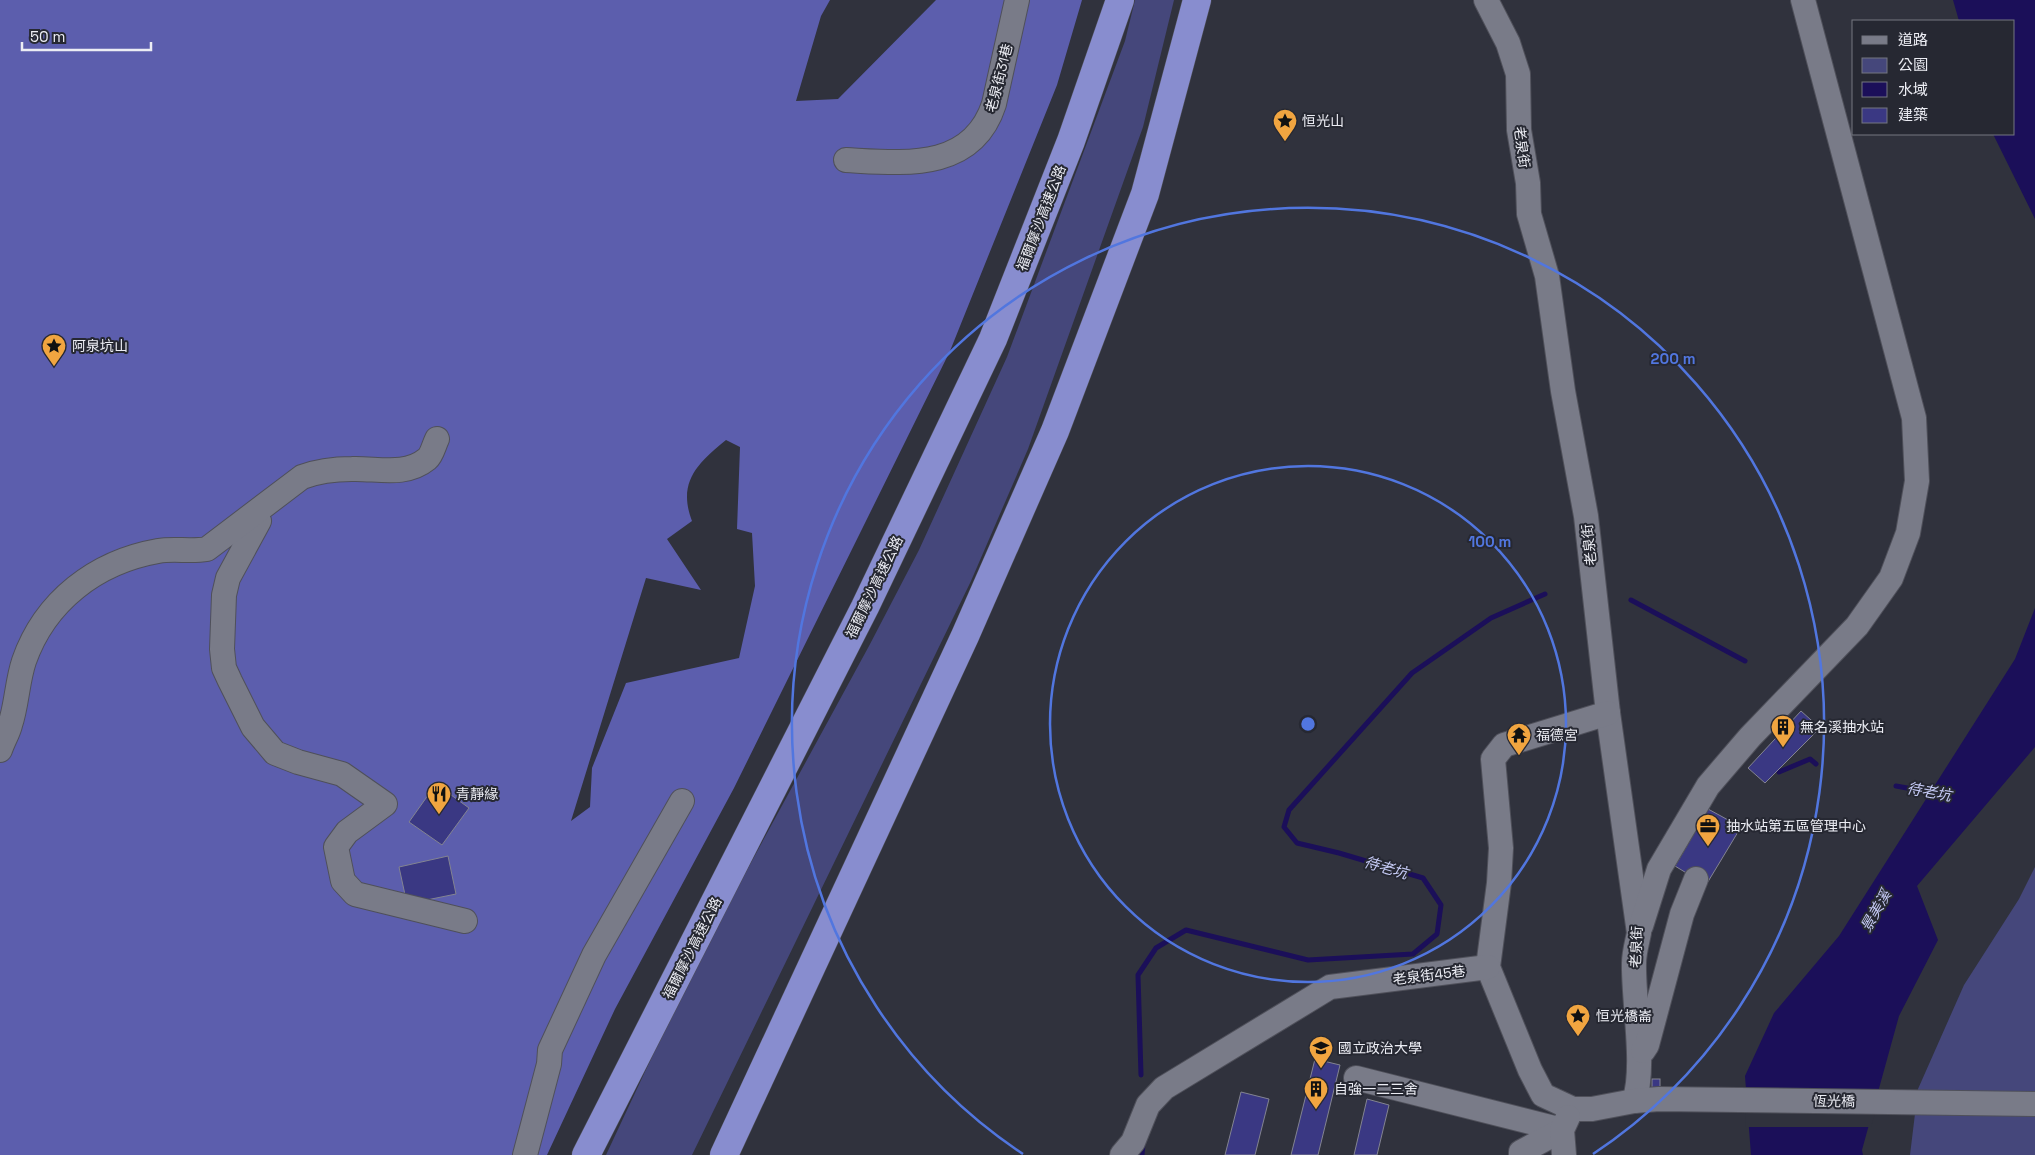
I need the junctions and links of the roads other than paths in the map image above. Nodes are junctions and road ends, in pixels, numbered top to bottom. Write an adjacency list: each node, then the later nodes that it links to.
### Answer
1 (1017, 0): 6 (street, 老泉街31巷)
2 (1120, 0): 23 (highway, 福爾摩沙高速公路)
3 (1197, 0): 24 (highway)
4 (1486, 0): 9 (street, 老泉街)
5 (1803, 0): 14 (street)
6 (846, 160)
7 (437, 439): 8 (street)
8 (255, 514): 10 (street); 13 (street)
9 (1608, 713): 14 (street, 老泉街); 15 (street)
10 (0, 750)
11 (682, 801): 22 (street)
12 (1696, 879): 16 (street)
13 (466, 921)
14 (1639, 933): 16 (street, 老泉街)
15 (1488, 967): 20 (street); 25 (street, 老泉街45巷)
16 (1638, 1059): 18 (street, 老泉街)
17 (1356, 1078): 21 (street)
18 (1634, 1101): 19 (street, 恆光橋); 20 (street)
19 (2035, 1104)
20 (1572, 1109): 21 (street)
21 (1562, 1130): 26 (street); 27 (street)
22 (525, 1155)
23 (586, 1155)
24 (724, 1155)
25 (1122, 1155)
26 (1521, 1155)
27 (1564, 1155)

